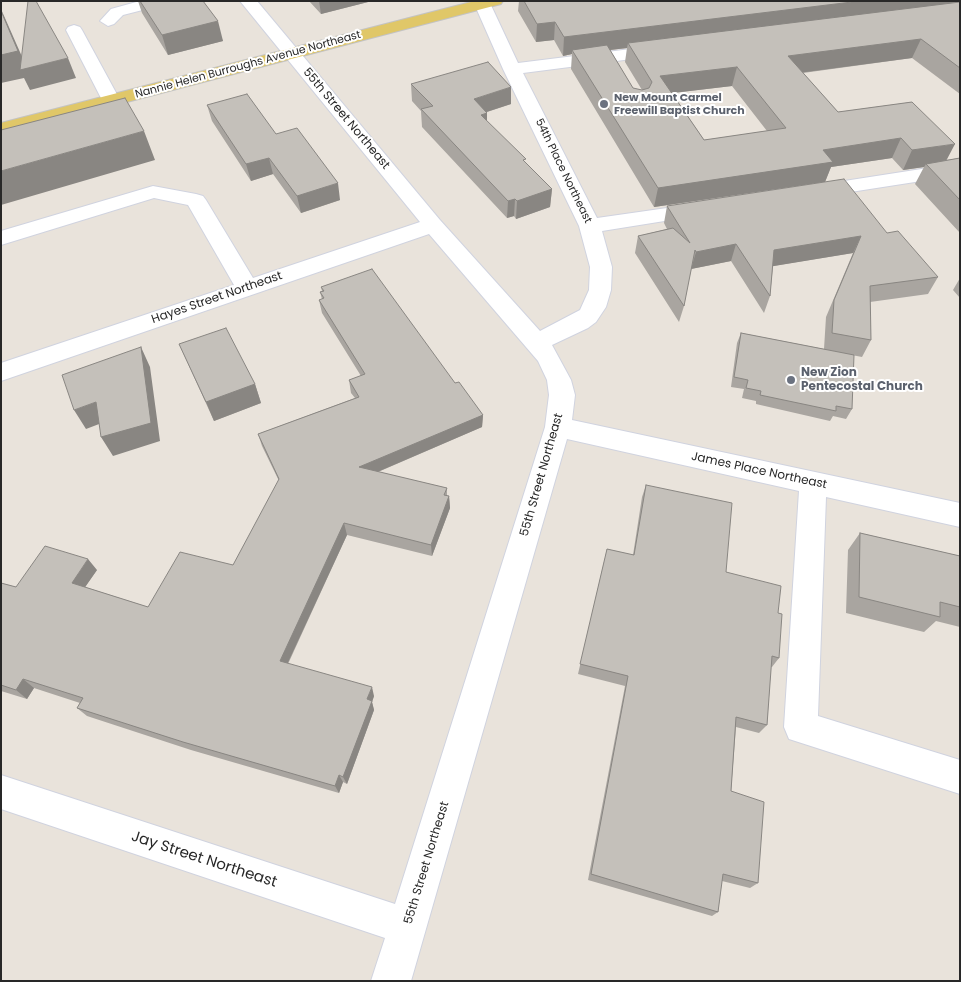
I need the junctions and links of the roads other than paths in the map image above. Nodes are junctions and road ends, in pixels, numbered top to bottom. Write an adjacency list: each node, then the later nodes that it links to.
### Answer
1 (160, 1): 4 (street)
2 (248, 1): 7 (street, 55th Street Northeast)
3 (486, 2): 7 (main road, Nannie Helen Burroughs Avenue Northeast); 8 (street, 54th Place Northeast)
4 (108, 21)
5 (74, 30): 9 (street)
6 (678, 48): 8 (street)
7 (291, 53): 9 (main road, Nannie Helen Burroughs Avenue Northeast); 14 (street, 55th Street Northeast)
8 (512, 69): 15 (street, 54th Place Northeast)
9 (111, 100): 10 (main road, Nannie Helen Burroughs Avenue Northeast)
10 (1, 129)
11 (960, 169): 12 (street)
12 (790, 195)
13 (723, 205): 15 (street)
14 (433, 225): 17 (street, Hayes Street Northeast); 18 (street, 55th Street Northeast)
15 (590, 226): 18 (street, 54th Place Northeast)
16 (1, 238): 17 (street)
17 (247, 288): 19 (street, Hayes Street Northeast)
18 (536, 342): 20 (street, 55th Street Northeast)
19 (1, 372)
20 (558, 427): 21 (street, James Place Northeast); 25 (street, 55th Street Northeast)
21 (813, 483): 22 (street, James Place Northeast); 23 (street)
22 (960, 515)
23 (960, 777)
24 (1, 792): 25 (street, Jay Street Northeast)
25 (407, 927): 26 (street, 55th Street Northeast)
26 (391, 981)

